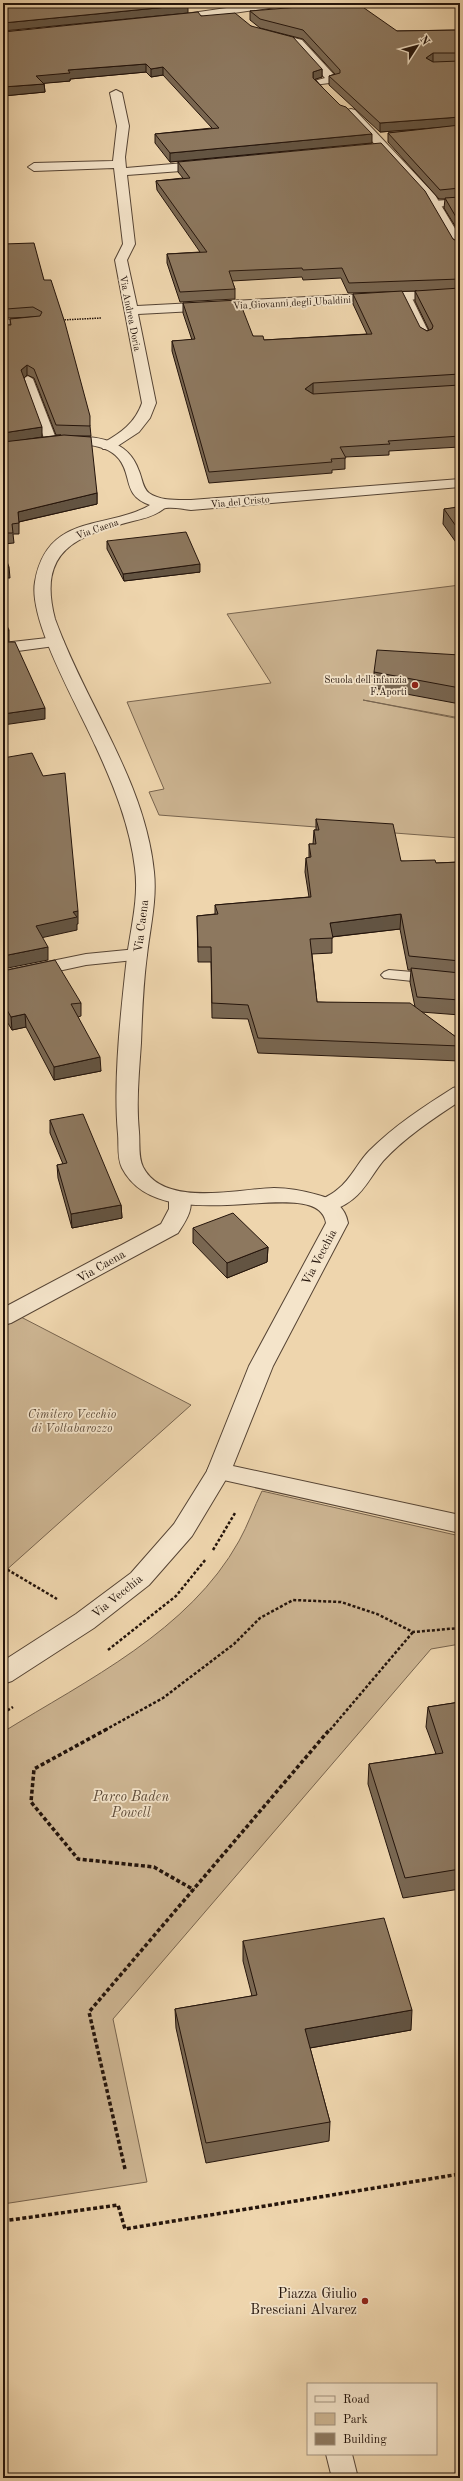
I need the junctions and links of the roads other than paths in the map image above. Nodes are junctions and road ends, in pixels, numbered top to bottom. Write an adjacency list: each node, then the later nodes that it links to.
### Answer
1 (283, 3): 2 (street)
2 (231, 11): 3 (street); 4 (street)
3 (161, 20)
4 (244, 21)
5 (260, 32): 7 (street)
6 (116, 93): 13 (street, Via Andrea Doria)
7 (329, 94)
8 (339, 105): 9 (street)
9 (383, 141): 10 (street); 15 (street)
10 (368, 148)
11 (220, 163): 13 (street)
12 (34, 167): 13 (street)
13 (120, 168): 19 (street, Via Andrea Doria)
14 (460, 202): 15 (lane)
15 (434, 204): 16 (street)
16 (460, 248)
17 (460, 293): 18 (street, Via Giovanni degli Ubaldini)
18 (406, 296): 19 (street, Via Giovanni degli Ubaldini); 22 (lane)
19 (130, 310): 26 (street, Via Andrea Doria)
20 (34, 322): 21 (street)
21 (3, 324)
22 (426, 337)
23 (28, 379): 24 (lane)
24 (51, 441): 25 (street, Via del Cristo); 26 (street, Via del Cristo)
25 (3, 446)
26 (108, 446): 28 (street, Via del Cristo)
27 (460, 483): 28 (street, Via del Cristo)
28 (162, 502): 29 (street, Via Caena)
29 (56, 642): 30 (street); 31 (street, Via Caena)
30 (3, 648)
31 (137, 955): 33 (street); 36 (street, Via Caena)
32 (389, 975): 34 (lane)
33 (3, 977)
34 (460, 981)
35 (460, 1092): 37 (street)
36 (180, 1199): 37 (street, Via Caena); 38 (street, Via Caena)
37 (327, 1206): 39 (street, Via Vecchia)
38 (3, 1318)
39 (218, 1471): 40 (street); 41 (street, Via Vecchia)
40 (460, 1524)
41 (3, 1674)
42 (339, 2455): 43 (lane)
43 (345, 2478)

